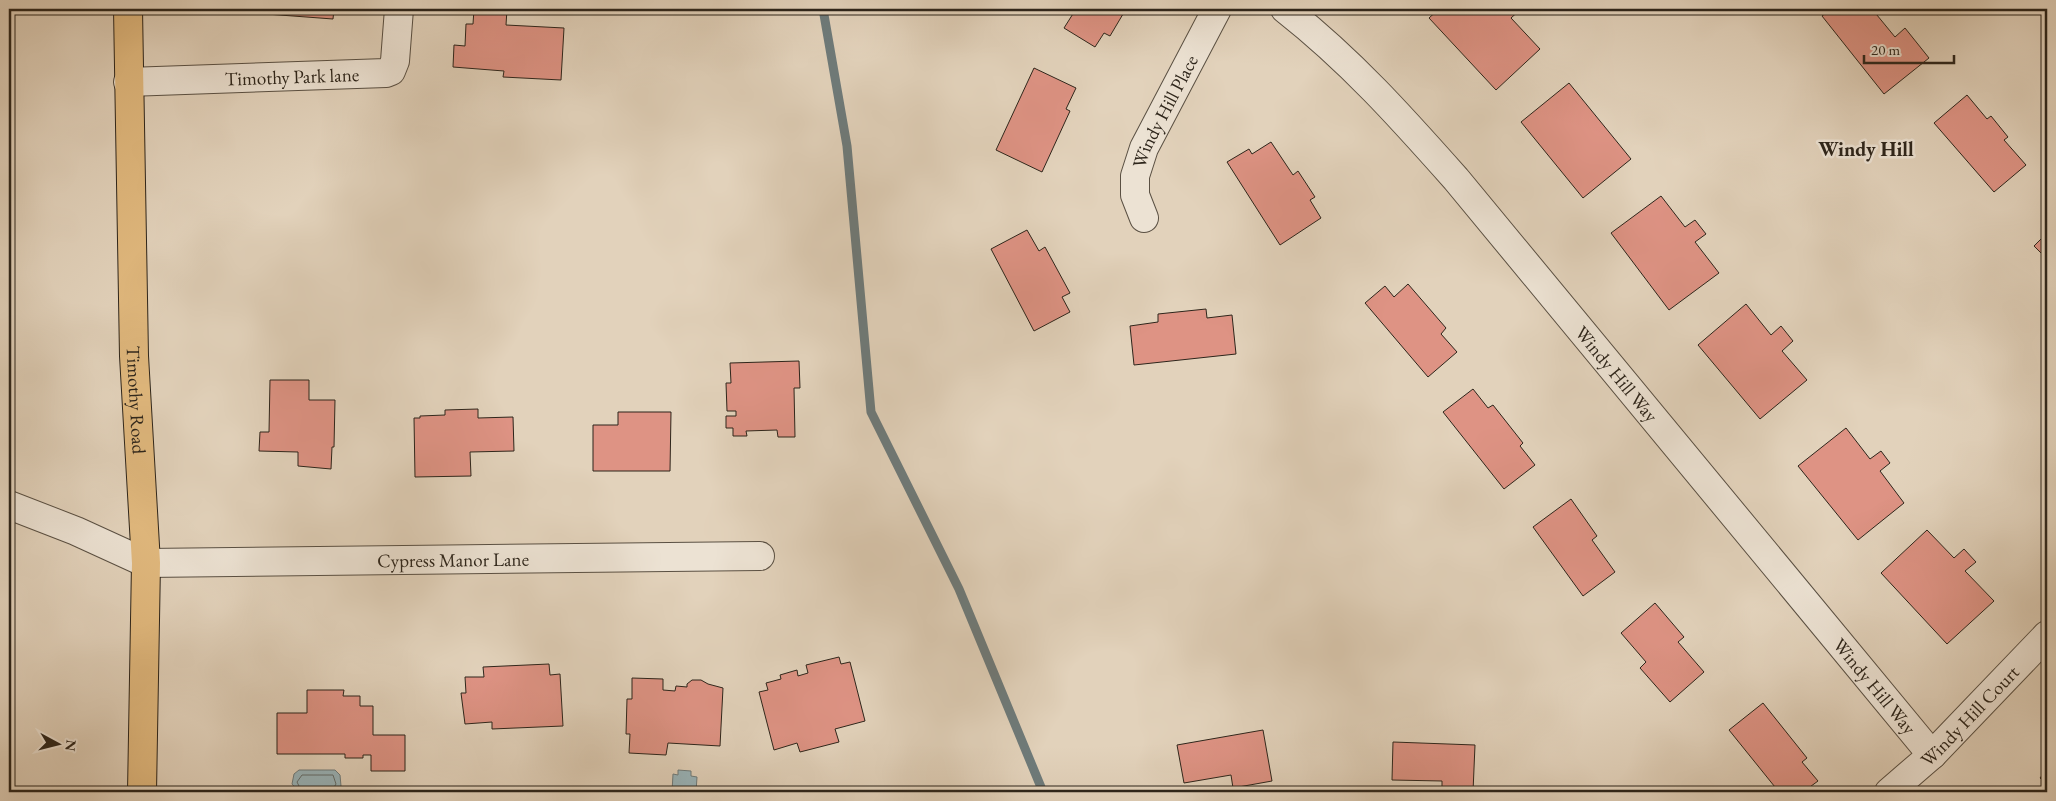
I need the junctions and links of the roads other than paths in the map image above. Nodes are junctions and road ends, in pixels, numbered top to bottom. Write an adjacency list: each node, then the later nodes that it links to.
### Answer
1 (128, 9): 5 (main road, Timothy Road)
2 (399, 9): 5 (street, Timothy Park lane)
3 (1217, 9): 6 (street, Windy Hill Place)
4 (1285, 9): 11 (street, Windy Hill Way)
5 (128, 82): 9 (main road, Timothy Road)
6 (1144, 218)
7 (9, 505): 9 (street)
8 (760, 556): 9 (street, Cypress Manor Lane)
9 (146, 563): 12 (main road, Timothy Road)
10 (2047, 635): 11 (street, Windy Hill Court)
11 (1932, 755): 13 (street, Windy Hill Court)
12 (142, 792)
13 (1889, 792)

